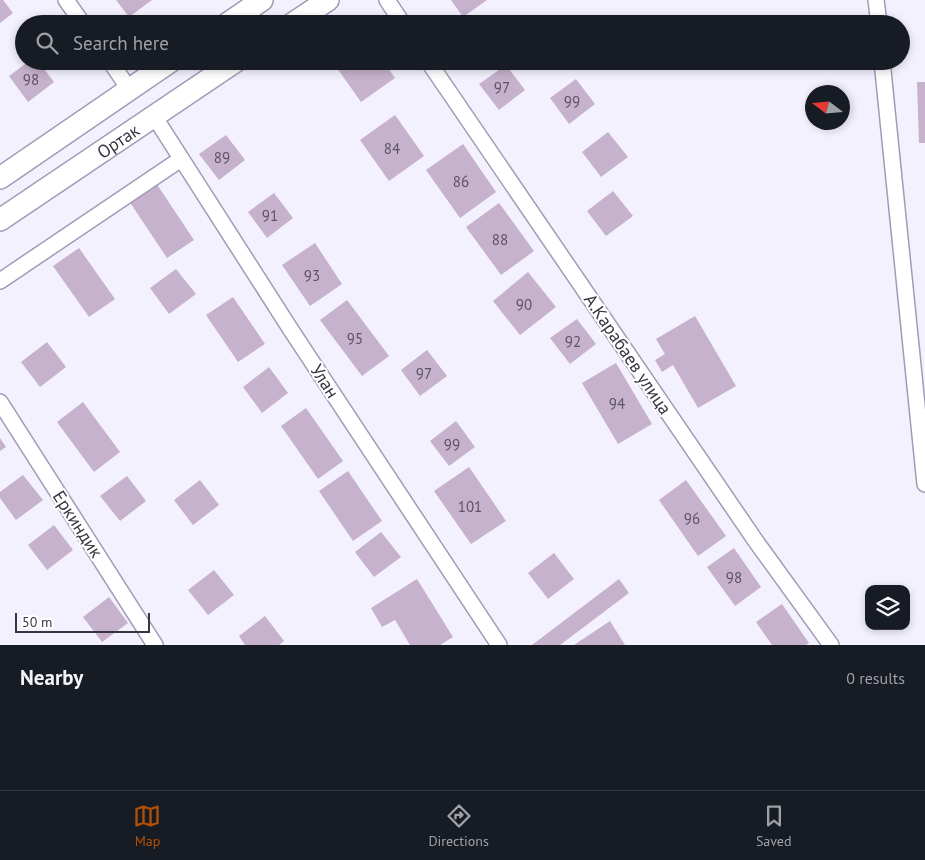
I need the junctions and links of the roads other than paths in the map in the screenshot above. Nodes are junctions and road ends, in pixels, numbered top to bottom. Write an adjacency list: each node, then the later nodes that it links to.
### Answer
1 (66, 0): 6 (street)
2 (262, 0): 7 (street)
3 (328, 0): 8 (street)
4 (386, 0): 9 (street)
5 (876, 0): 10 (street)
6 (77, 15)
7 (240, 15)
8 (306, 15)
9 (397, 15)
10 (878, 15)
11 (116, 70): 16 (street)
12 (158, 70): 16 (street, Ортак)
13 (223, 70): 17 (street, Ортак)
14 (434, 70): 26 (street, А.Карабаев улица)
15 (883, 70): 23 (street)
16 (130, 89): 19 (street, Ортак)
17 (154, 116): 18 (street, Улан); 20 (street, Ортак)
18 (181, 159): 21 (street); 25 (street, Улан)
19 (0, 178)
20 (0, 220)
21 (0, 281)
22 (0, 402): 24 (street, Еркиндик)
23 (925, 484)
24 (155, 645)
25 (499, 645)
26 (831, 645)

